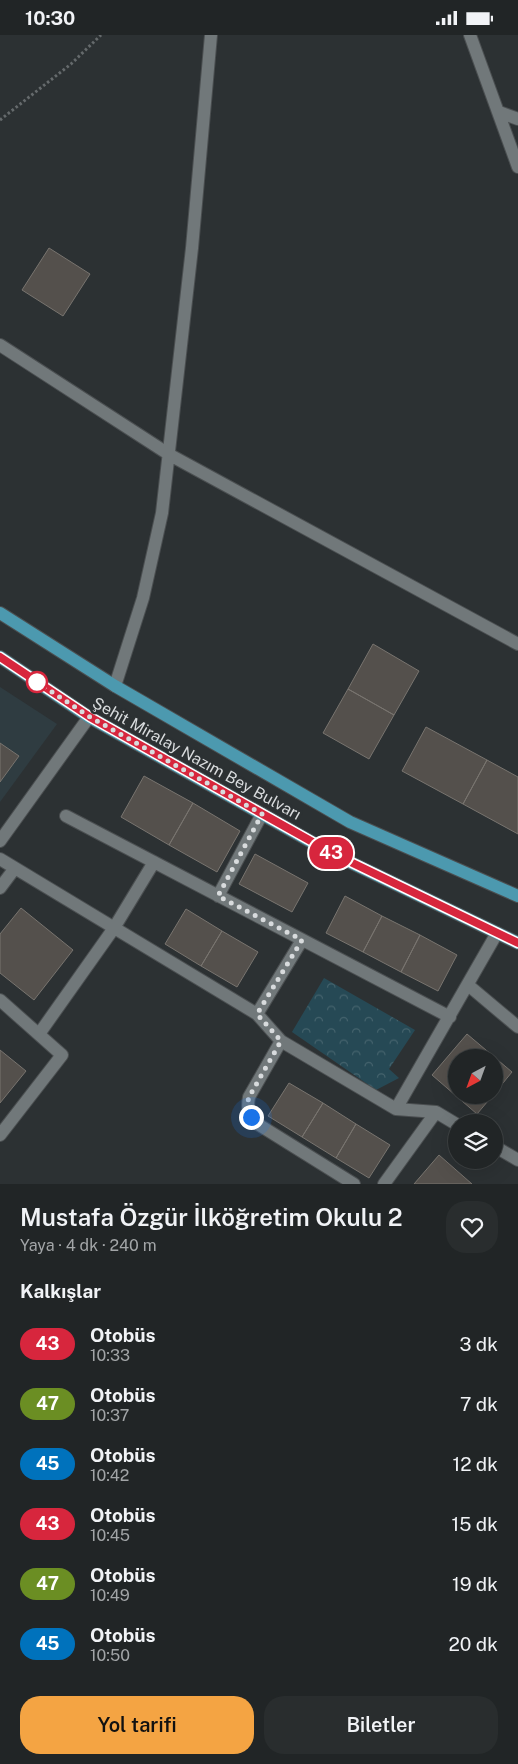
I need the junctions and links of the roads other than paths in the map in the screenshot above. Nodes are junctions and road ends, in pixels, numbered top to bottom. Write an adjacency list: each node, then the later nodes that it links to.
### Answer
1 (211, 35): 7 (street)
2 (470, 35): 3 (street)
3 (498, 112): 4 (street); 5 (street)
4 (518, 119)
5 (518, 167)
6 (0, 345): 7 (street)
7 (170, 455): 9 (street); 11 (street)
8 (0, 613): 11 (main road, Şehit Miralay Nazım Bey Bulvarı)
9 (518, 644)
10 (0, 657): 12 (main road, Şehit Miralay Nazım Bey Bulvarı)
11 (115, 686): 21 (main road, Şehit Miralay Nazım Bey Bulvarı)
12 (90, 717): 13 (main road, Şehit Miralay Nazım Bey Bulvarı); 15 (street)
13 (262, 814): 20 (street); 23 (main road, Şehit Miralay Nazım Bey Bulvarı)
14 (66, 817): 17 (street)
15 (1, 837)
16 (0, 859): 18 (street)
17 (154, 863): 20 (street); 22 (street)
18 (15, 868): 19 (street); 22 (street)
19 (0, 888)
20 (218, 896): 24 (street)
21 (518, 896)
22 (114, 928): 28 (street); 31 (street)
23 (498, 933): 25 (main road, Şehit Miralay Nazım Bey Bulvarı); 26 (street)
24 (302, 940): 28 (street); 29 (street)
25 (518, 943)
26 (468, 985): 29 (street); 30 (street)
27 (0, 1001): 31 (street)
28 (257, 1014): 32 (street)
29 (450, 1017): 33 (street)
30 (518, 1027)
31 (38, 1034): 36 (street)
32 (281, 1041): 33 (street); 39 (street)
33 (396, 1109): 34 (street)
34 (436, 1112): 35 (street); 40 (street)
35 (448, 1119)
36 (0, 1135)
37 (503, 1151): 38 (street)
38 (518, 1160)
39 (354, 1184)
40 (384, 1184)

